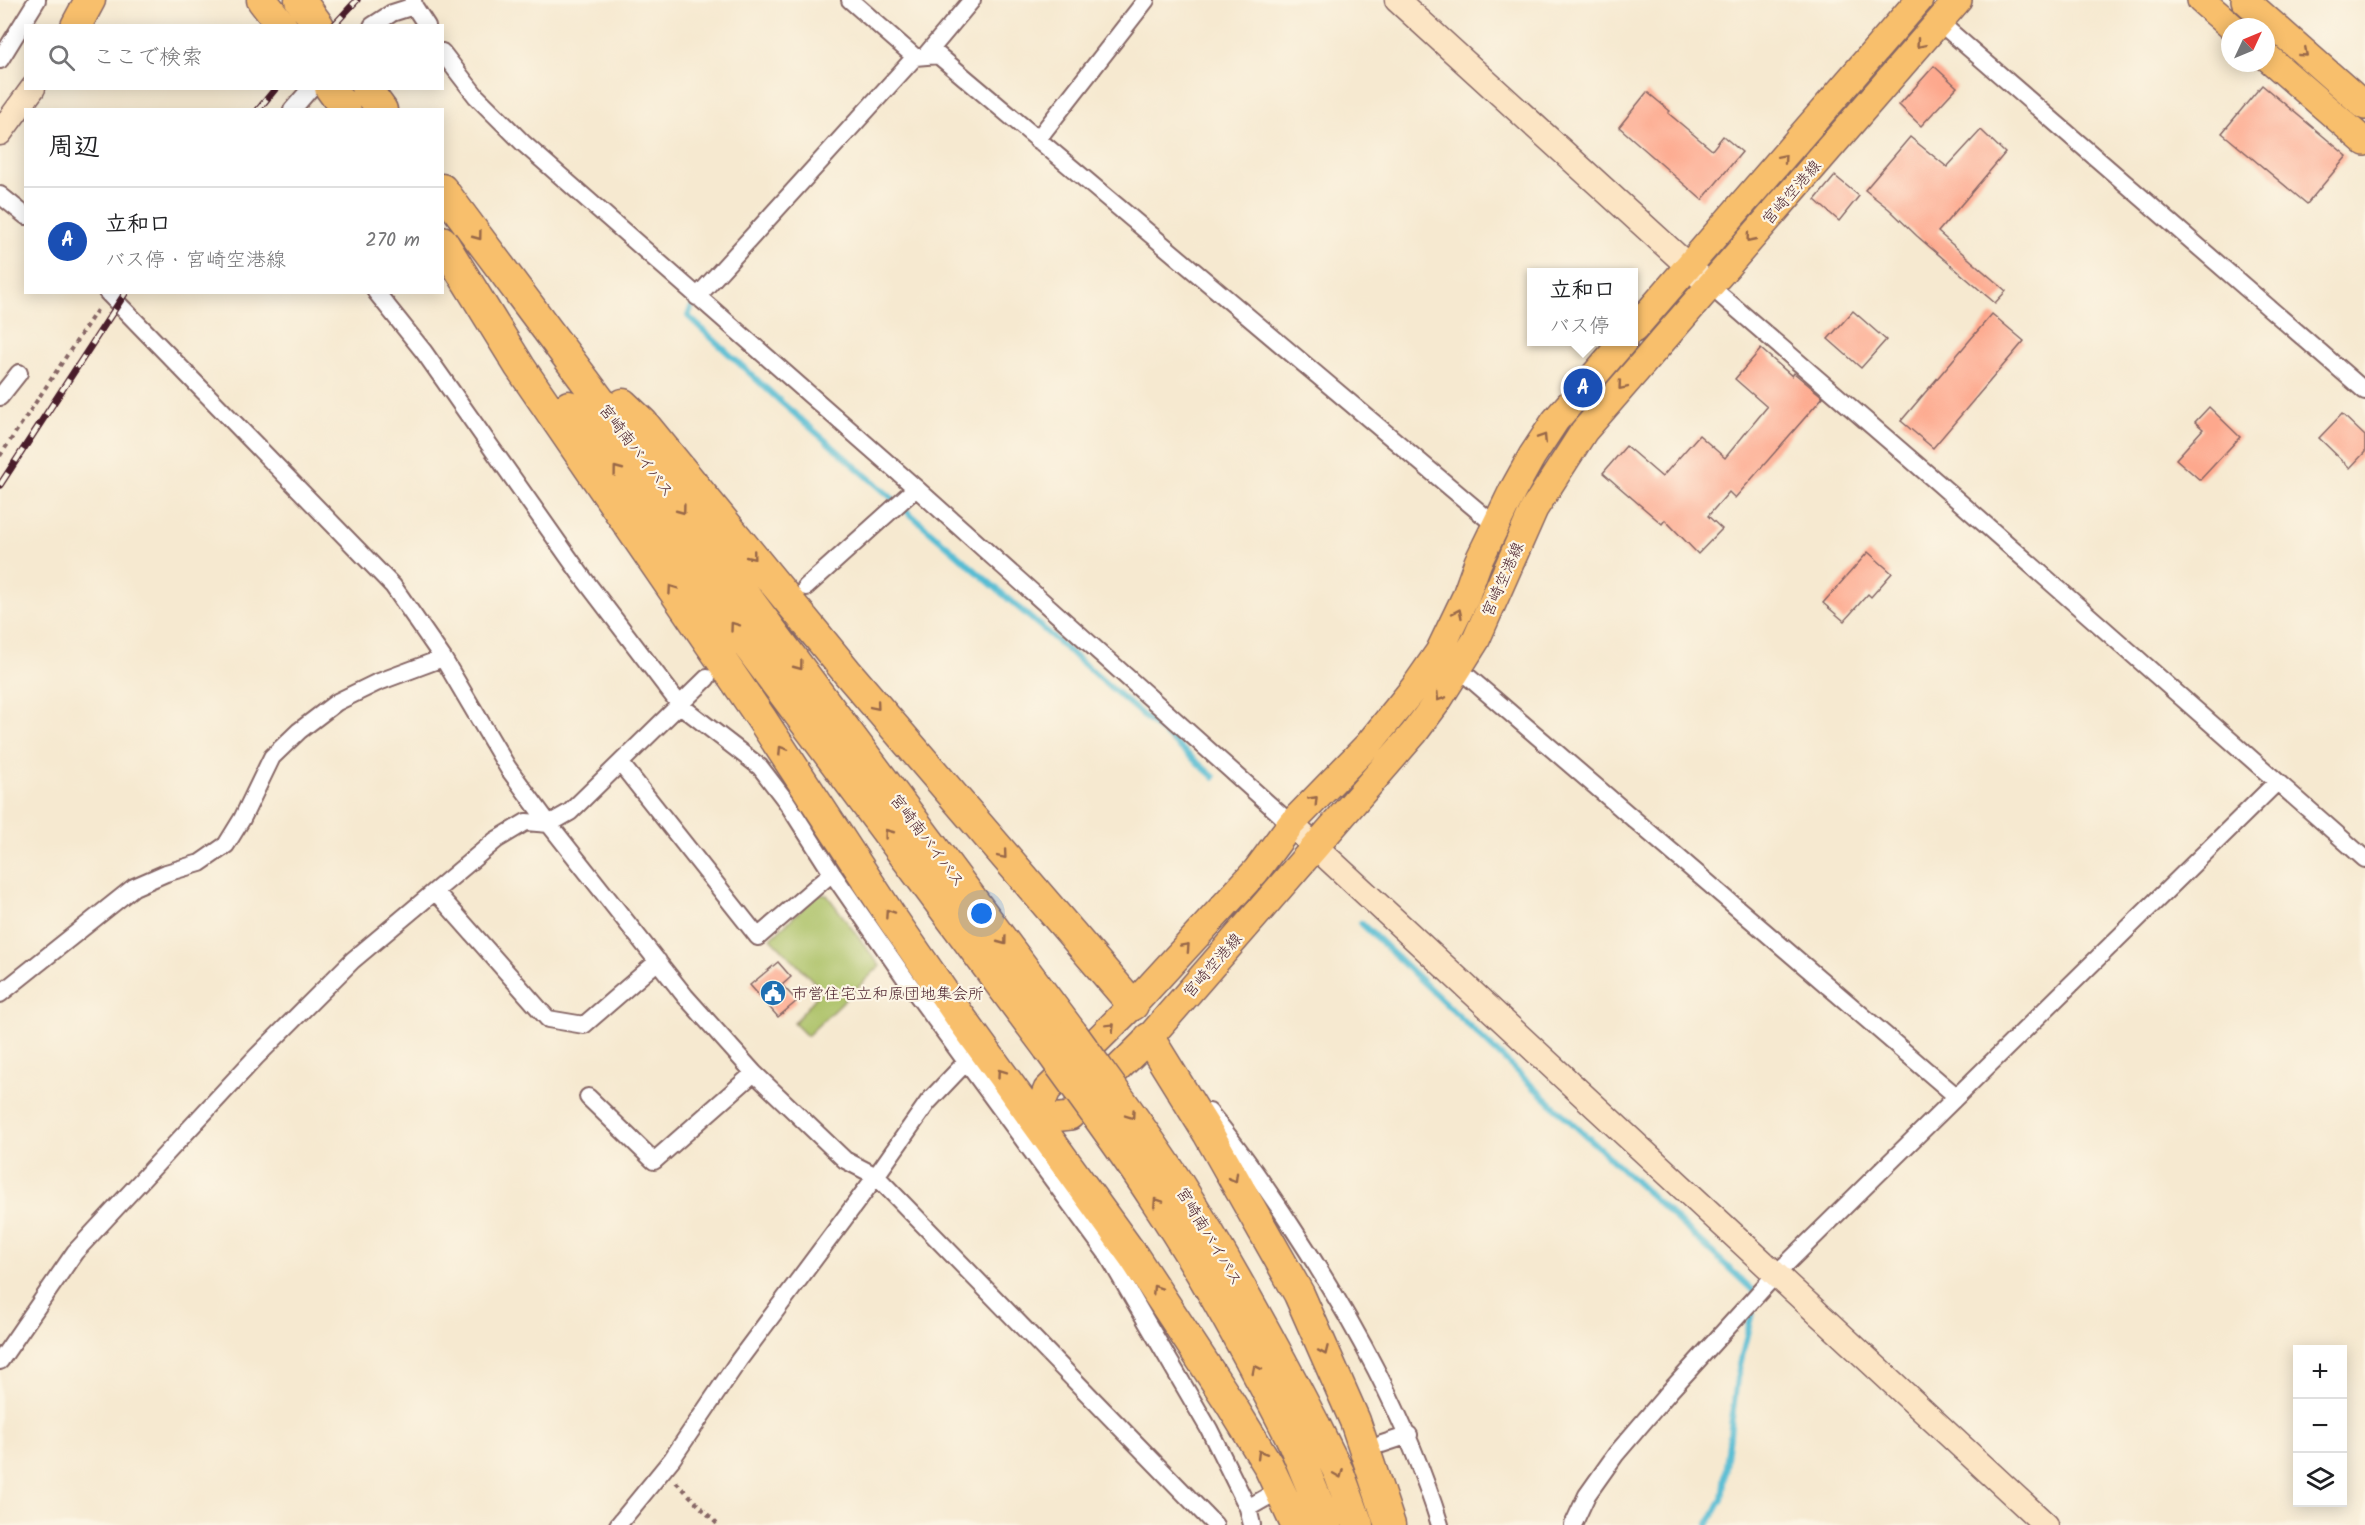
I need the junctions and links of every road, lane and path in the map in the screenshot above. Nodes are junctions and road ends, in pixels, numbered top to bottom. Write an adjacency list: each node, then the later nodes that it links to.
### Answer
1 (37, 0): 25 (street)
2 (90, 0): 17 (highway)
3 (103, 0): 18 (street)
4 (262, 0): 19 (highway)
5 (300, 0): 20 (highway)
6 (850, 0): 24 (street)
7 (972, 0): 24 (street)
8 (1146, 0): 34 (street)
9 (1397, 0): 41 (street)
10 (1958, 0): 16 (main road, 宮崎空港線)
11 (2201, 0): 15 (main road)
12 (2245, 0): 30 (main road, one-way to 30)
13 (1917, 1): 41 (main road, 宮崎空港線, one-way to 13)
14 (414, 3): 21 (street); 22 (street)
15 (2222, 18)
16 (1939, 22): 42 (main road, 宮崎空港線, one-way to 42); 51 (street)
17 (77, 24)
18 (84, 24)
19 (280, 24)
20 (318, 24)
21 (375, 24)
22 (425, 24)
23 (444, 55): 47 (street)
24 (920, 56): 34 (street); 47 (street)
25 (0, 60)
26 (2275, 64): 35 (main road)
27 (32, 90): 33 (street)
28 (367, 90): 32 (highway)
29 (330, 95): 31 (street)
30 (2365, 106)
31 (297, 108)
32 (381, 108)
33 (0, 133)
34 (1037, 140): 55 (street)
35 (2365, 142)
36 (444, 192): 43 (highway, 宮崎南バイパス, one-way to 43)
37 (0, 195): 38 (street)
38 (24, 214)
39 (444, 242): 75 (highway, 宮崎南バイパス, one-way to 39)
40 (444, 242): 80 (highway, one-way to 40)
41 (1689, 265): 42 (street); 48 (main road, 宮崎空港線)
42 (1710, 286): 58 (main road, 宮崎空港線, one-way to 58); 62 (street)
43 (519, 292): 73 (highway, one-way to 73); 75 (highway, 宮崎南バイパス, one-way to 75)
44 (106, 294): 53 (path)
45 (108, 294): 57 (street)
46 (378, 294): 60 (street)
47 (697, 297): 54 (street)
48 (1638, 324)
49 (1620, 346): 55 (main road, 宮崎空港線, one-way to 49)
50 (19, 373): 52 (street)
51 (2365, 391)
52 (0, 396)
53 (0, 456)
54 (916, 488): 56 (street); 64 (street)
55 (1496, 526): 58 (main road, 宮崎空港線, one-way to 55)
56 (806, 587)
57 (443, 658): 63 (street); 72 (street)
58 (1449, 660): 64 (main road, 宮崎空港線, one-way to 58); 65 (main road, 宮崎空港線, one-way to 65); 79 (street)
59 (707, 678): 60 (street)
60 (680, 705): 61 (street); 67 (street)
61 (621, 764): 63 (street); 67 (street)
62 (2277, 782): 66 (street); 79 (street)
63 (549, 824): 68 (street); 69 (street)
64 (1291, 824): 65 (street); 70 (main road, 宮崎空港線, one-way to 64)
65 (1314, 846): 71 (main road, 宮崎空港線); 82 (street)
66 (2365, 859)
67 (831, 873): 76 (street)
68 (435, 891): 69 (street); 83 (street)
69 (658, 961): 77 (street)
70 (1165, 969): 71 (main road); 73 (main road, 宮崎空港線)
71 (1188, 993): 74 (main road, 宮崎空港線)
72 (0, 994)
73 (1133, 1005): 80 (main road, 宮崎空港線, one-way to 73)
74 (1149, 1038): 80 (main road, 宮崎空港線); 85 (street); 97 (highway, one-way to 97)
75 (1060, 1041): 84 (highway, 宮崎南バイパス, bridge)
76 (967, 1061): 81 (street); 89 (street)
77 (754, 1073): 78 (street); 81 (street)
78 (588, 1096)
79 (1956, 1096): 82 (street)
80 (1035, 1120): 94 (highway, one-way to 80)
81 (876, 1176): 87 (street); 92 (street)
82 (1776, 1274): 99 (street); 100 (street)
83 (0, 1361)
84 (1304, 1433): 95 (highway, 宮崎南バイパス); 96 (highway, 宮崎南バイパス, one-way to 96)
85 (1409, 1436): 86 (street); 98 (street)
86 (1382, 1444)
87 (663, 1469): 90 (street); 91 (path)
88 (1269, 1496): 89 (street)
89 (1248, 1508): 93 (street)
90 (618, 1525)
91 (718, 1525)
92 (1215, 1525)
93 (1252, 1525)
94 (1296, 1525)
95 (1327, 1525)
96 (1358, 1525)
97 (1390, 1525)
98 (1440, 1525)
99 (1573, 1525)
100 (2046, 1525)

